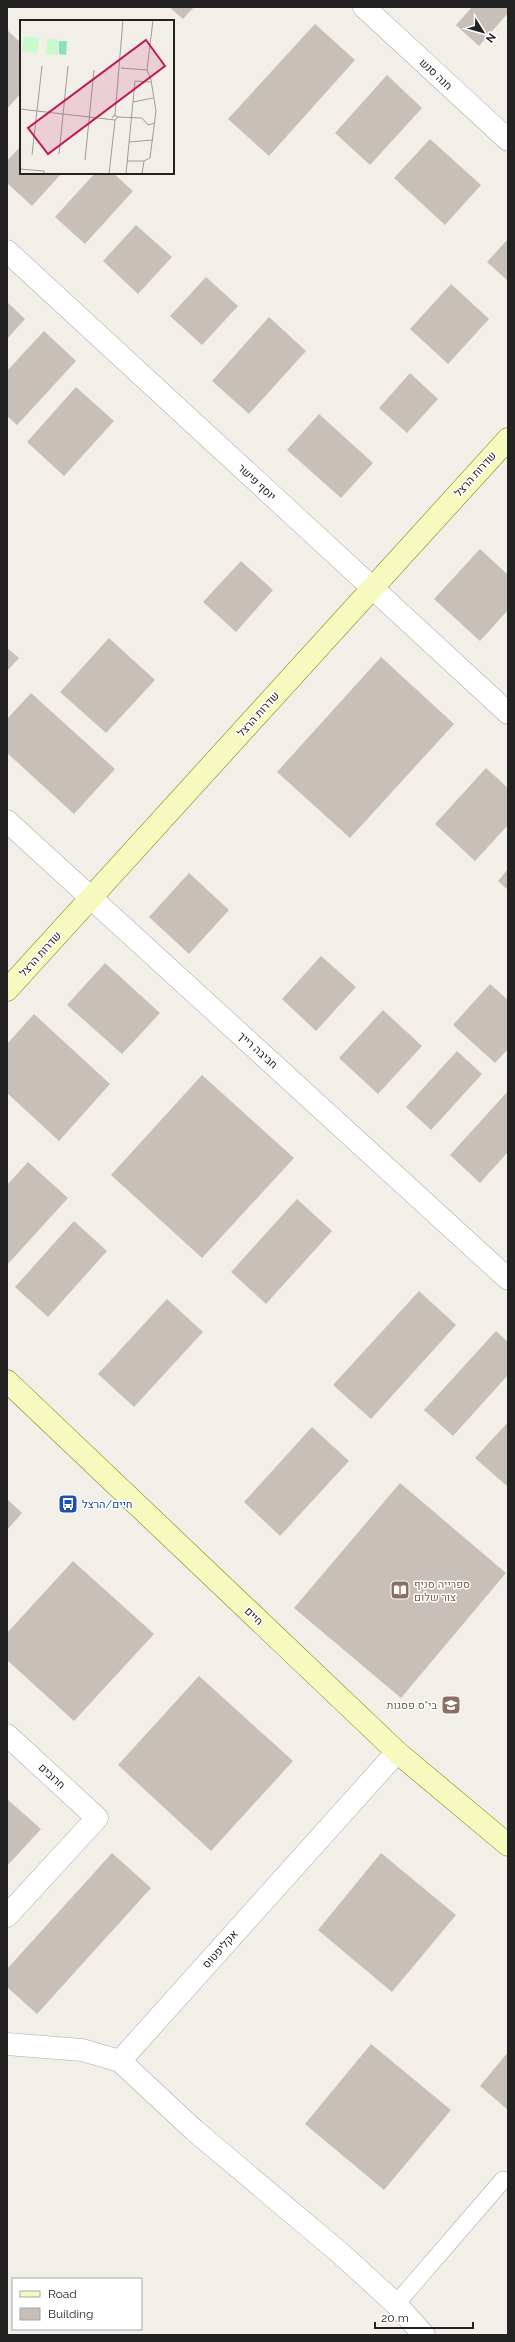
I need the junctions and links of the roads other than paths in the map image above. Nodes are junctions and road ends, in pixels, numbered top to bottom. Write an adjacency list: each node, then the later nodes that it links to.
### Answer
1 (364, 7): 2 (street, חנה סנש)
2 (508, 140)
3 (7, 251): 5 (street, יוסף פישר)
4 (508, 439): 5 (street, שדרות הרצל)
5 (372, 588): 6 (street, יוסף פישר); 8 (street, שדרות הרצל)
6 (508, 712)
7 (7, 821): 8 (street, חביבה רייך)
8 (91, 898): 9 (street, שדרות הרצל); 10 (street, חביבה רייך)
9 (7, 990)
10 (508, 1279)
11 (7, 1381): 13 (street, חיים)
12 (7, 1735): 15 (street, חרובים)
13 (397, 1752): 14 (street, חיים); 17 (street, אקליפטוס)
14 (508, 1845)
15 (7, 1916)
16 (7, 2044): 17 (street)
17 (120, 2061): 19 (street)
18 (503, 2180): 19 (lane)
19 (396, 2304): 20 (street)
20 (424, 2335)

